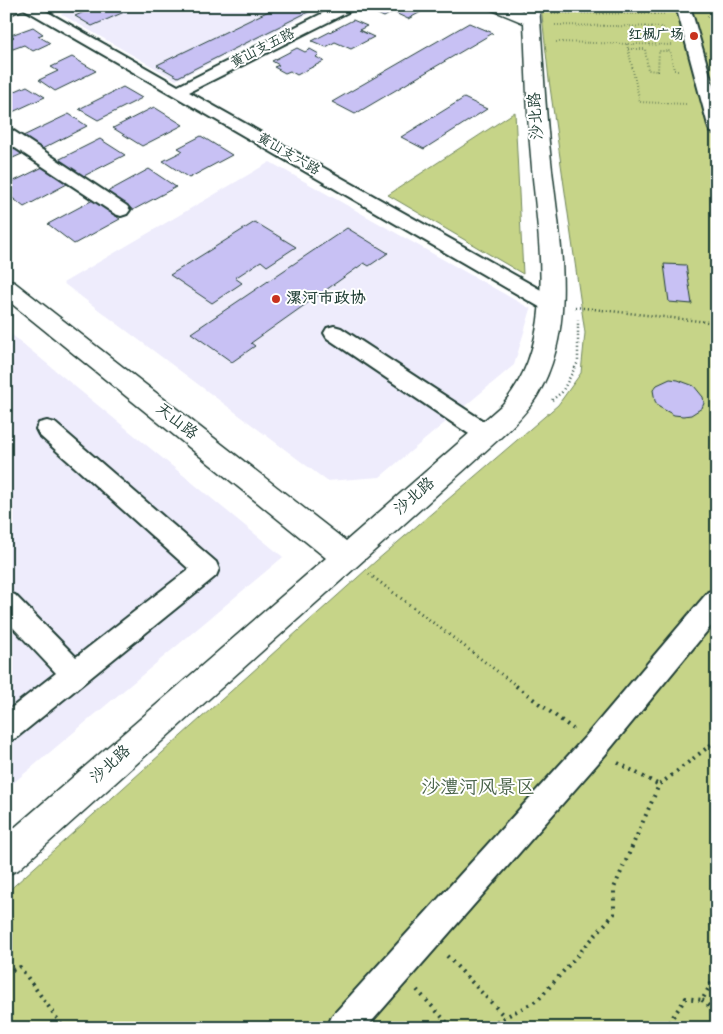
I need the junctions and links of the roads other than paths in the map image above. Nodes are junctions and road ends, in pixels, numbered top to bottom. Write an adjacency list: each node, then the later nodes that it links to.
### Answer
1 (18, 6): 5 (street)
2 (26, 6): 8 (street, 黄山支六路)
3 (349, 6): 8 (street, 黄山支五路)
4 (496, 6): 7 (street)
5 (6, 11)
6 (685, 16): 9 (street)
7 (529, 19): 13 (street, 沙北路)
8 (177, 92): 13 (street, 黄山支六路)
9 (717, 130)
10 (6, 134): 11 (street)
11 (121, 210)
12 (6, 287): 17 (street, 天山路)
13 (550, 304): 16 (street, 沙北路)
14 (334, 333): 16 (street)
15 (47, 429): 20 (street)
16 (486, 434): 17 (street, 沙北路)
17 (346, 557): 22 (street, 沙北路)
18 (717, 600): 23 (street)
19 (6, 603): 20 (street)
20 (75, 674): 21 (street)
21 (6, 729)
22 (6, 858)
23 (344, 1028)

